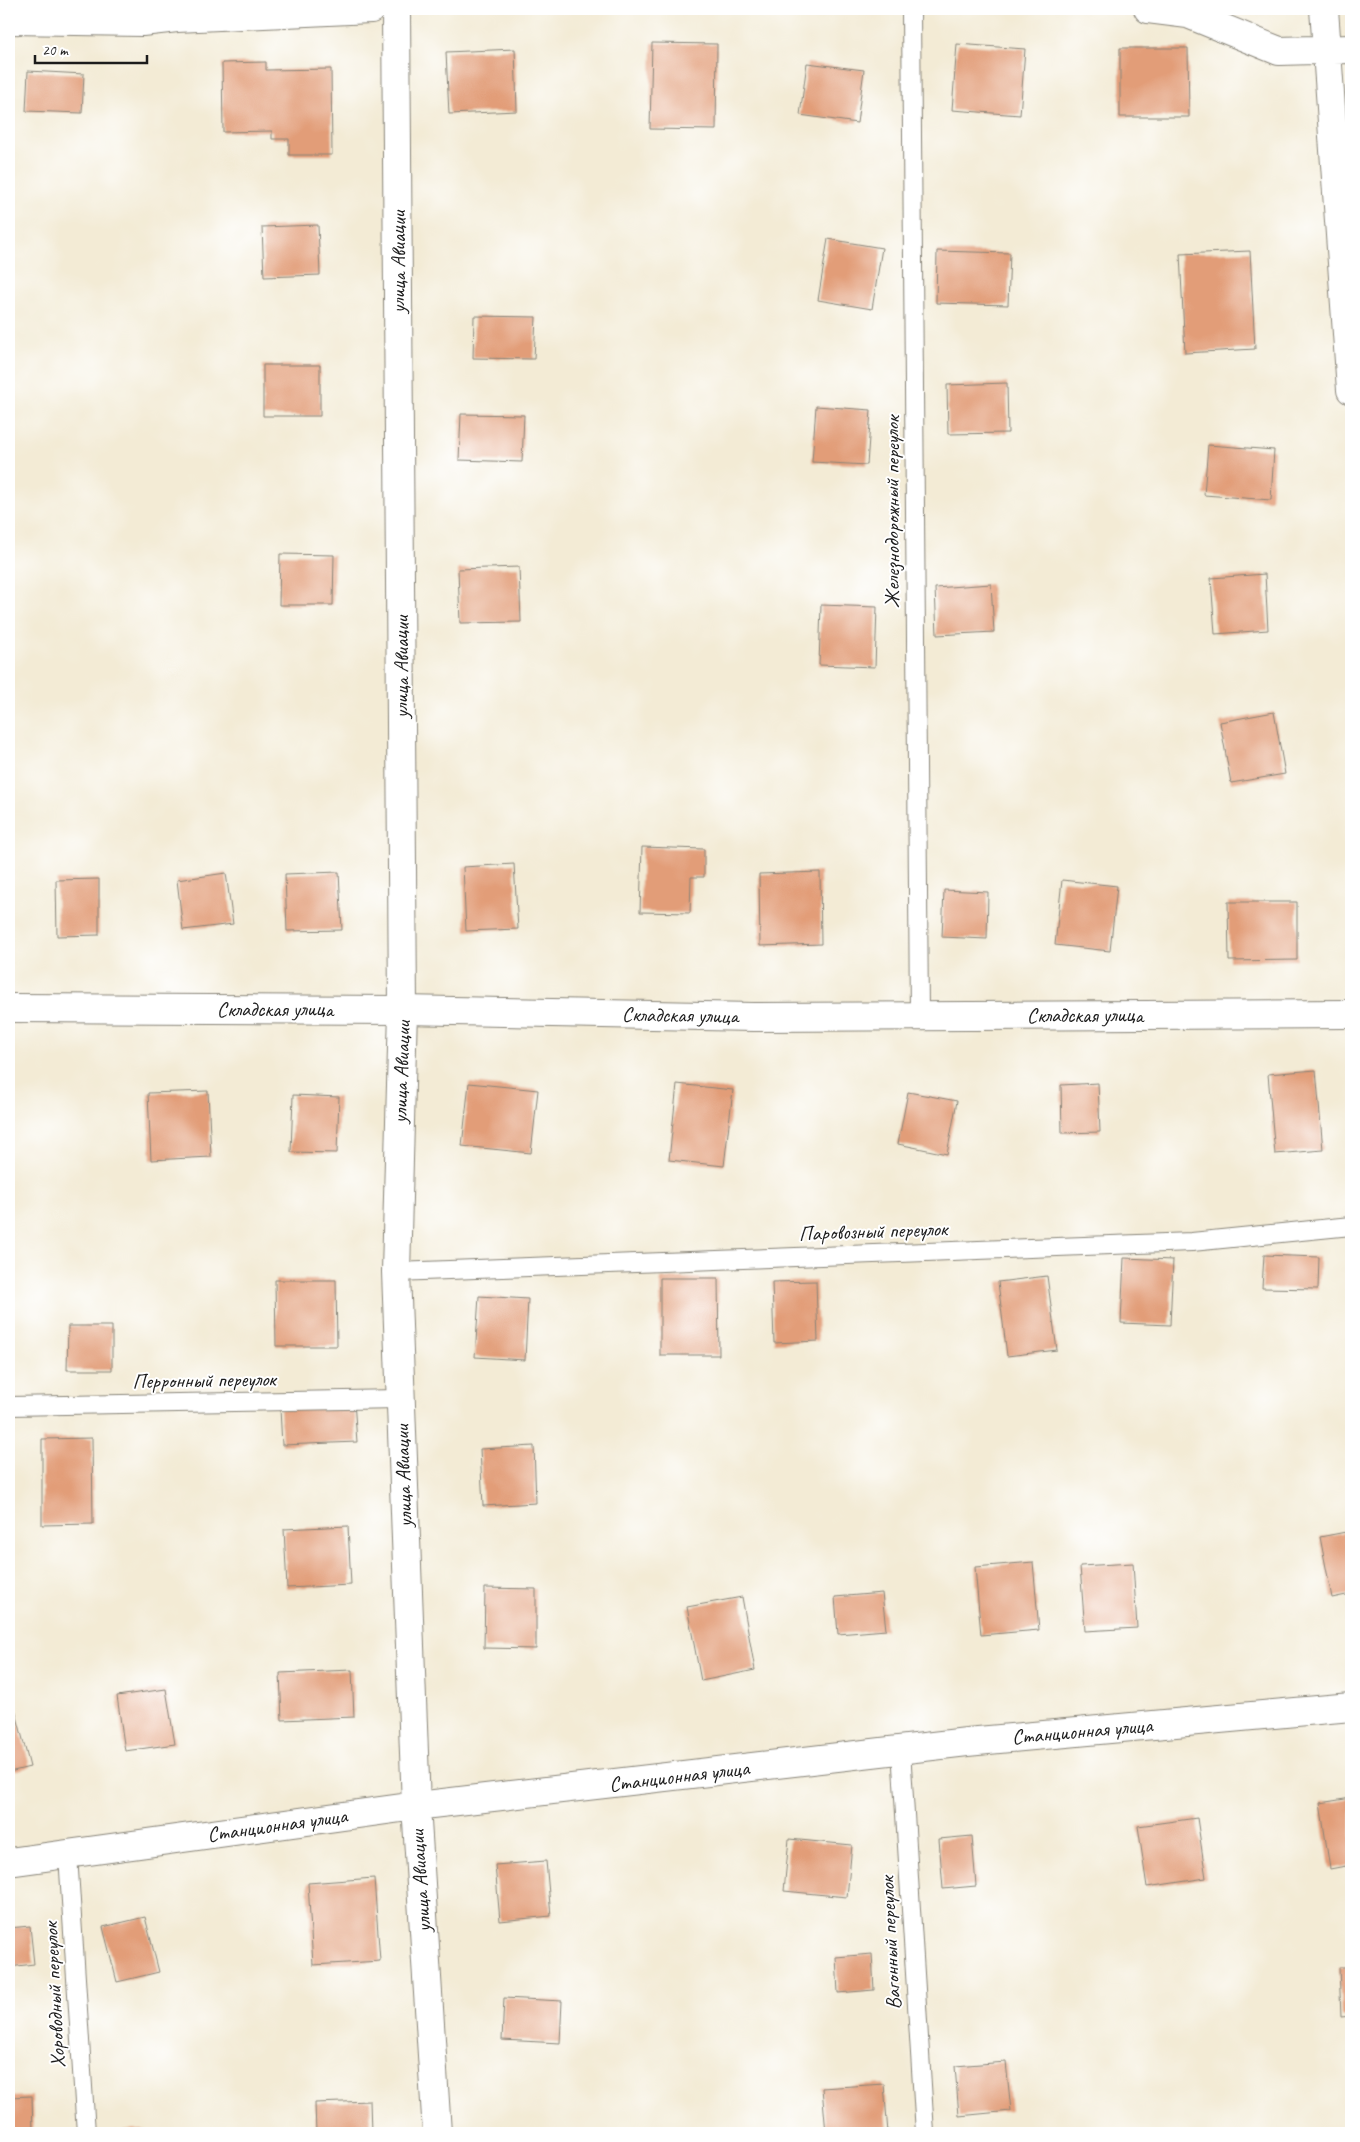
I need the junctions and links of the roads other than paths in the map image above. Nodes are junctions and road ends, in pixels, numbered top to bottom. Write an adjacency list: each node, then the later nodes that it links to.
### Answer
1 (371, 9): 6 (street)
2 (396, 9): 10 (street, улица Авиации)
3 (911, 9): 12 (lane, Железнодорожный переулок)
4 (1148, 9): 7 (street)
5 (1324, 9): 7 (street)
6 (9, 20)
7 (1339, 50): 8 (street)
8 (1351, 390)
9 (9, 1008): 10 (street, Складская улица)
10 (403, 1010): 12 (street, Складская улица); 14 (street, улица Авиации)
11 (1351, 1014): 12 (street, Складская улица)
12 (919, 1016)
13 (1351, 1226): 14 (lane, Паровозный переулок)
14 (396, 1272): 15 (street, улица Авиации)
15 (400, 1399): 16 (lane, Перронный переулок); 19 (street, улица Авиации)
16 (9, 1406)
17 (1351, 1707): 18 (street, Станционная улица)
18 (901, 1750): 19 (street, Станционная улица); 24 (lane, Вагонный переулок)
19 (416, 1806): 20 (street, Станционная улица); 23 (street, улица Авиации)
20 (68, 1855): 21 (street, Станционная улица); 22 (lane, Хороводный переулок)
21 (9, 1862)
22 (86, 2133)
23 (437, 2133)
24 (925, 2133)

